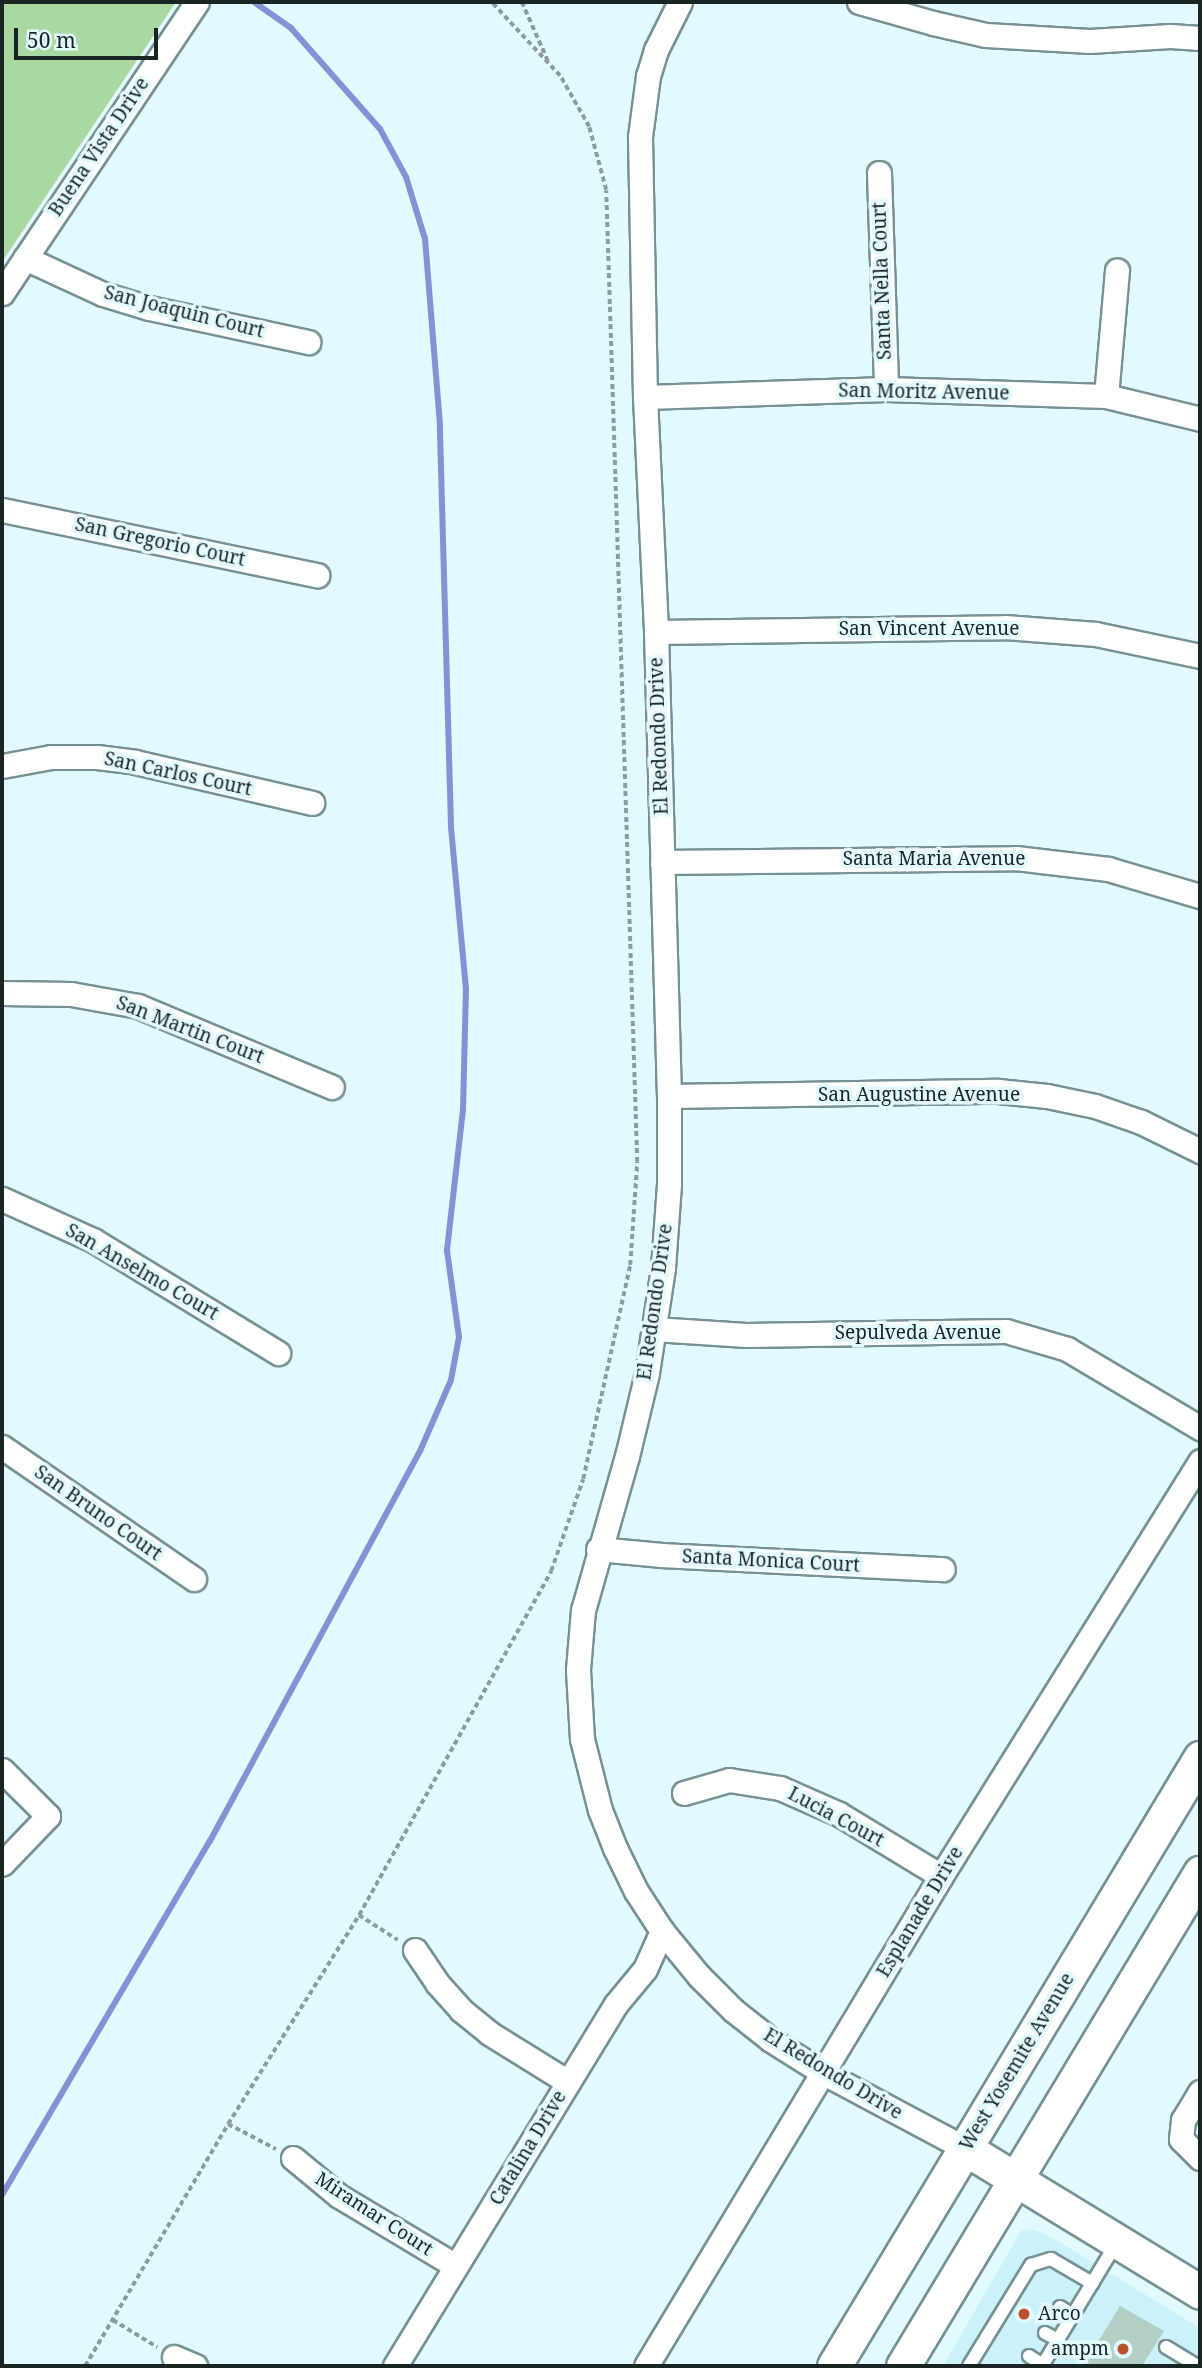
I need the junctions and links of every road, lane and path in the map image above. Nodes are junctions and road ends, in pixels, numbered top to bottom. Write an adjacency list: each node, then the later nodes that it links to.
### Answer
1 (197, 2): 9 (street, Buena Vista Drive)
2 (491, 2): 7 (path)
3 (522, 2): 7 (path)
4 (680, 2): 15 (street, El Redondo Drive)
5 (859, 2): 6 (street)
6 (1200, 38)
7 (550, 65): 44 (path)
8 (879, 173): 13 (street, Santa Nella Court)
9 (25, 258): 11 (street, Buena Vista Drive); 12 (street, San Joaquin Court)
10 (1117, 270): 14 (street)
11 (2, 293)
12 (308, 342)
13 (886, 389): 14 (street, San Moritz Avenue); 15 (street, San Moritz Avenue)
14 (1106, 396): 16 (street, San Moritz Avenue)
15 (645, 397): 19 (street, El Redondo Drive)
16 (1200, 419)
17 (2, 510): 18 (street, San Gregorio Court)
18 (317, 575)
19 (656, 632): 20 (street, San Vincent Avenue); 23 (street, El Redondo Drive)
20 (1200, 656)
21 (2, 766): 22 (street, San Carlos Court)
22 (312, 803)
23 (662, 862): 24 (street, Santa Maria Avenue); 27 (street, El Redondo Drive)
24 (1200, 896)
25 (2, 993): 26 (street, San Martin Court)
26 (332, 1087)
27 (669, 1096): 28 (street, San Augustine Avenue); 30 (street, El Redondo Drive)
28 (1200, 1151)
29 (2, 1199): 31 (street, San Anselmo Court)
30 (654, 1329): 32 (street, Sepulveda Avenue); 35 (street, El Redondo Drive)
31 (278, 1353)
32 (1200, 1428)
33 (2, 1447): 37 (street, San Bruno Court)
34 (1200, 1461): 43 (street, Esplanade Drive)
35 (598, 1549): 36 (street, Santa Monica Court); 45 (street, El Redondo Drive)
36 (943, 1569)
37 (194, 1579)
38 (1200, 1758): 51 (main road, West Yosemite Avenue)
39 (2, 1770): 41 (street)
40 (684, 1793): 43 (street, Lucia Court)
41 (2, 1864)
42 (1200, 1873): 54 (main road)
43 (941, 1876): 47 (street, Esplanade Drive)
44 (359, 1916): 46 (path); 50 (path)
45 (662, 1931): 47 (street, El Redondo Drive); 48 (street, Catalina Drive)
46 (415, 1950): 48 (street)
47 (822, 2072): 51 (street, El Redondo Drive); 73 (street, Esplanade Drive)
48 (568, 2082): 56 (street, Catalina Drive)
49 (1200, 2092): 53 (street)
50 (228, 2124): 52 (path); 61 (path)
51 (966, 2149): 54 (main road, El Redondo Drive); 74 (main road, West Yosemite Avenue)
52 (293, 2158): 56 (street, Miramar Court)
53 (1200, 2158)
54 (1016, 2180): 55 (main road, El Redondo Drive); 75 (main road)
55 (1117, 2242): 57 (lane); 58 (main road, El Redondo Drive)
56 (456, 2266): 72 (street, Catalina Drive)
57 (1092, 2283): 60 (lane); 62 (lane)
58 (1200, 2292)
59 (1060, 2307): 60 (lane)
60 (1073, 2315): 64 (lane)
61 (112, 2320): 67 (path); 70 (path)
62 (989, 2333): 65 (lane); 76 (lane)
63 (1045, 2333): 64 (lane)
64 (1058, 2340): 69 (lane)
65 (1001, 2341)
66 (1166, 2347): 77 (lane)
67 (174, 2357): 71 (street)
68 (1029, 2357): 69 (lane)
69 (1043, 2365)
70 (85, 2366)
71 (195, 2366)
72 (395, 2366)
73 (646, 2366)
74 (834, 2366)
75 (903, 2366)
76 (969, 2366)
77 (1198, 2366)

